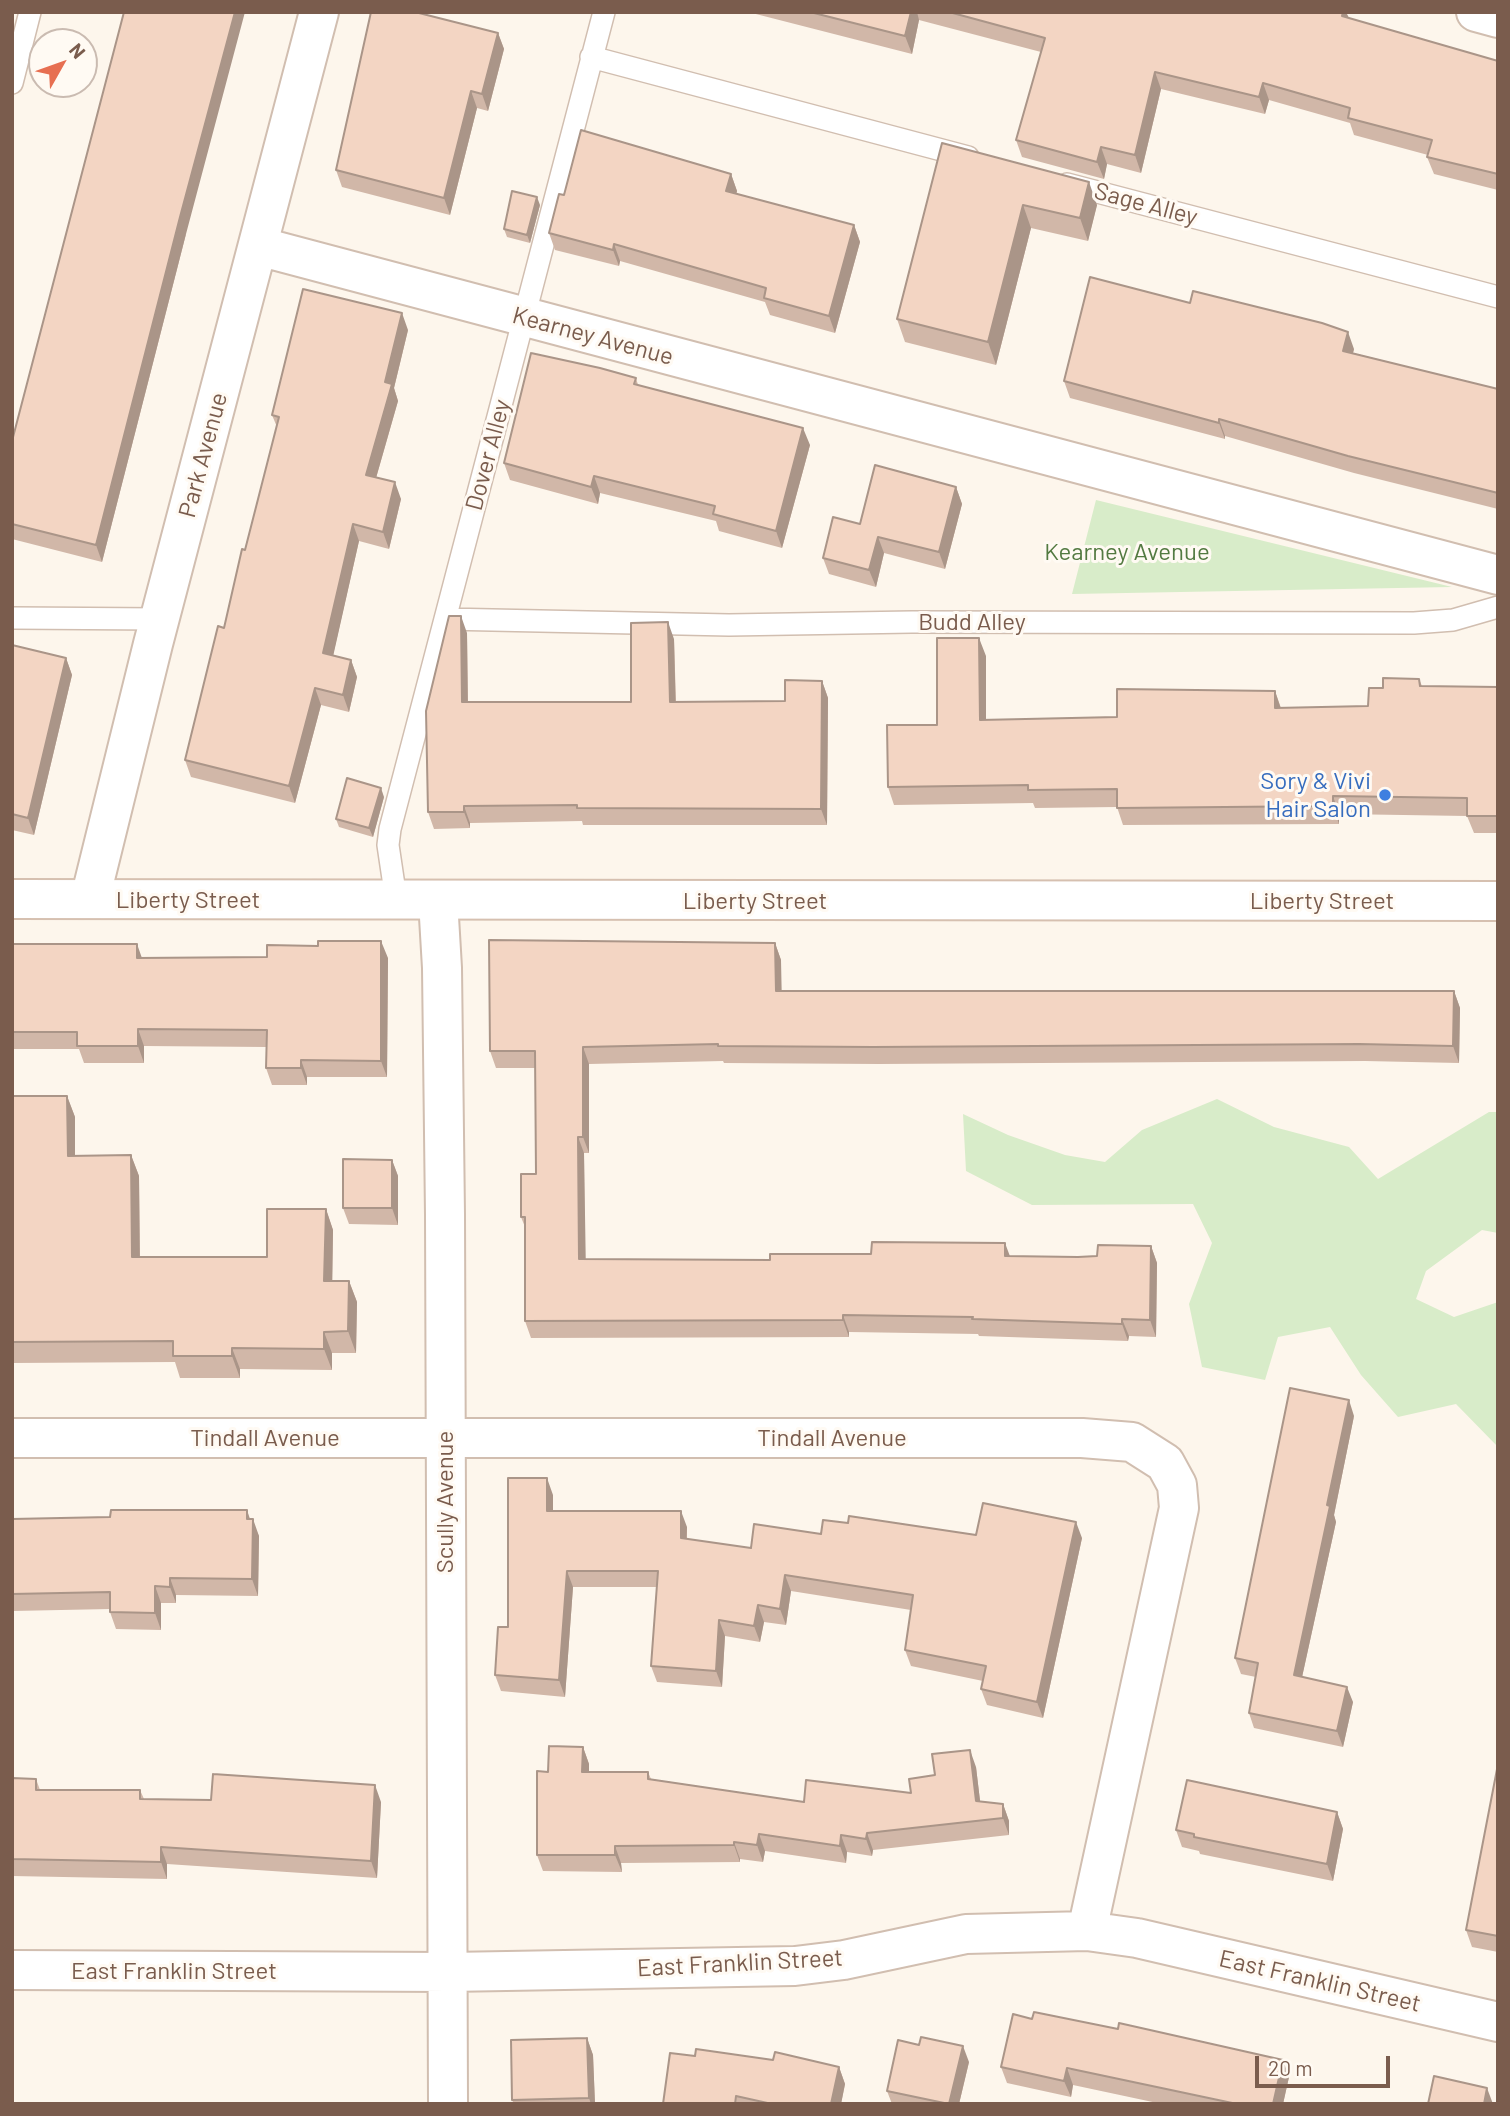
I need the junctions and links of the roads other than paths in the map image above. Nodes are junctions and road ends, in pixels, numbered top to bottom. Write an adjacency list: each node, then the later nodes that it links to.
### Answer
1 (30, 12): 7 (lane)
2 (319, 12): 10 (street, Park Avenue)
3 (604, 12): 6 (lane, Dover Alley)
4 (1476, 12): 5 (street)
5 (1498, 18)
6 (591, 57): 8 (lane); 12 (lane, Dover Alley)
7 (12, 83)
8 (985, 162)
9 (1052, 180): 11 (lane, Sage Alley)
10 (258, 246): 12 (street, Kearney Avenue); 16 (street, Park Avenue)
11 (1498, 297)
12 (523, 318): 13 (street, Kearney Avenue); 17 (lane, Dover Alley)
13 (1498, 575)
14 (1498, 607): 17 (lane, Budd Alley)
15 (12, 618): 16 (lane)
16 (160, 619): 20 (street, Park Avenue)
17 (445, 619): 19 (lane, Dover Alley)
18 (12, 899): 20 (street, Liberty Street)
19 (396, 899): 20 (street, Liberty Street); 21 (street, Liberty Street)
20 (90, 900)
21 (438, 900): 22 (street, Liberty Street); 24 (street, Scully Avenue)
22 (1498, 901)
23 (12, 1438): 24 (street, Tindall Avenue)
24 (445, 1438): 25 (street, Tindall Avenue); 27 (street, Scully Avenue)
25 (1087, 1931): 27 (street, East Franklin Street); 28 (street, East Franklin Street)
26 (12, 1970): 27 (street, East Franklin Street)
27 (449, 1972): 29 (street, Scully Avenue)
28 (1498, 2022)
29 (448, 2104)

